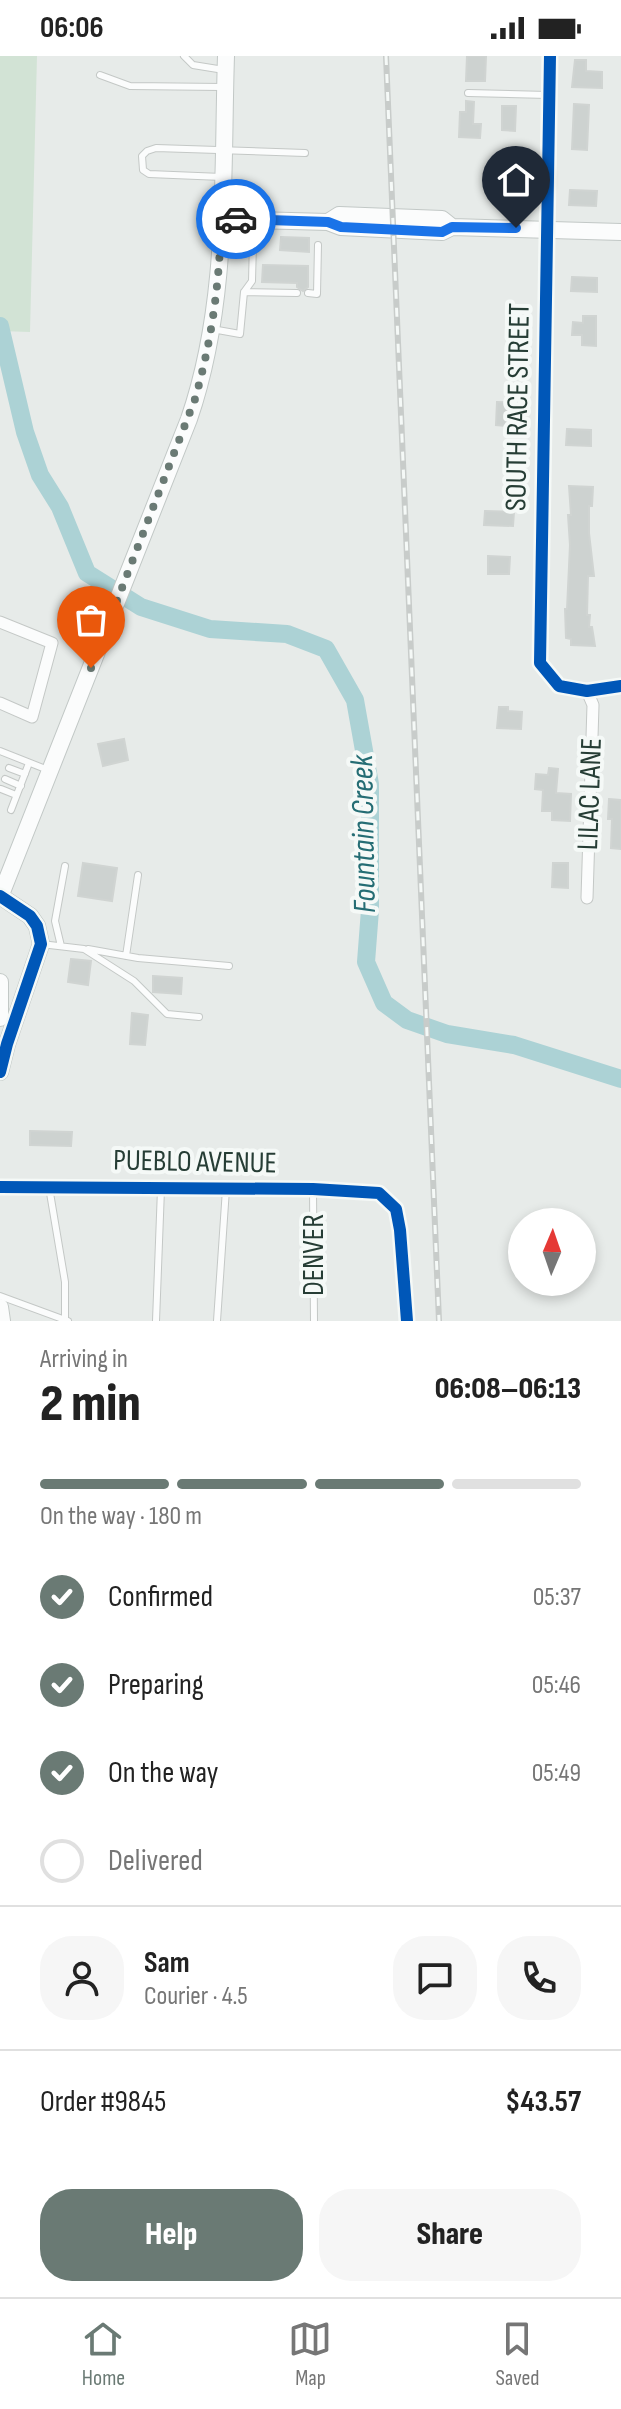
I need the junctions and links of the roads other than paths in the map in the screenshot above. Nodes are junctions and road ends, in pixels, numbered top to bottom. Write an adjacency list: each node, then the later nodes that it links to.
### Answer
1 (184, 56): 3 (lane)
2 (550, 56): 6 (street, SOUTH RACE STREET)
3 (226, 71): 4 (lane); 7 (main road)
4 (100, 75)
5 (468, 93): 6 (lane)
6 (550, 96): 11 (street, SOUTH RACE STREET)
7 (223, 151): 8 (lane); 9 (main road); 9 (lane)
8 (305, 153)
9 (222, 177): 10 (main road)
10 (221, 219): 11 (main road); 18 (main road)
11 (547, 229): 12 (main road); 21 (street, SOUTH RACE STREET)
12 (621, 232)
13 (253, 242): 15 (lane)
14 (318, 245): 17 (lane)
15 (244, 292): 16 (lane); 18 (lane)
16 (297, 293)
17 (308, 293)
18 (212, 329): 26 (main road)
19 (0, 622): 22 (street)
20 (621, 686): 21 (street)
21 (587, 691): 38 (street, LILAC LANE)
22 (0, 703)
23 (0, 751): 24 (lane)
24 (29, 763): 26 (lane); 27 (lane)
25 (9, 768): 27 (lane)
26 (48, 770): 33 (main road)
27 (25, 774): 29 (lane)
28 (5, 779): 29 (lane)
29 (21, 786): 31 (lane)
30 (1, 789): 31 (lane)
31 (16, 795): 32 (lane)
32 (11, 810)
33 (24, 836): 34 (main road); 37 (main road)
34 (0, 859)
35 (65, 866): 40 (lane)
36 (138, 875): 42 (lane)
37 (0, 897): 39 (main road)
38 (587, 898)
39 (41, 944): 40 (lane); 47 (main road)
40 (61, 946): 41 (lane)
41 (84, 949): 42 (lane); 45 (lane)
42 (126, 956): 43 (lane)
43 (229, 966)
44 (0, 982): 46 (main road)
45 (199, 1017)
46 (0, 1018)
47 (0, 1072)
48 (0, 1187): 49 (street, PUEBLO AVENUE)
49 (49, 1187): 50 (street, PUEBLO AVENUE); 56 (lane)
50 (161, 1188): 51 (street, PUEBLO AVENUE); 57 (lane)
51 (226, 1189): 52 (street, PUEBLO AVENUE); 58 (lane)
52 (313, 1189): 59 (lane, DENVER); 60 (street, PUEBLO AVENUE)
53 (0, 1296): 56 (lane)
54 (0, 1307): 55 (main road)
55 (2, 1321)
56 (66, 1321)
57 (156, 1321)
58 (217, 1321)
59 (314, 1321)
60 (407, 1321)

